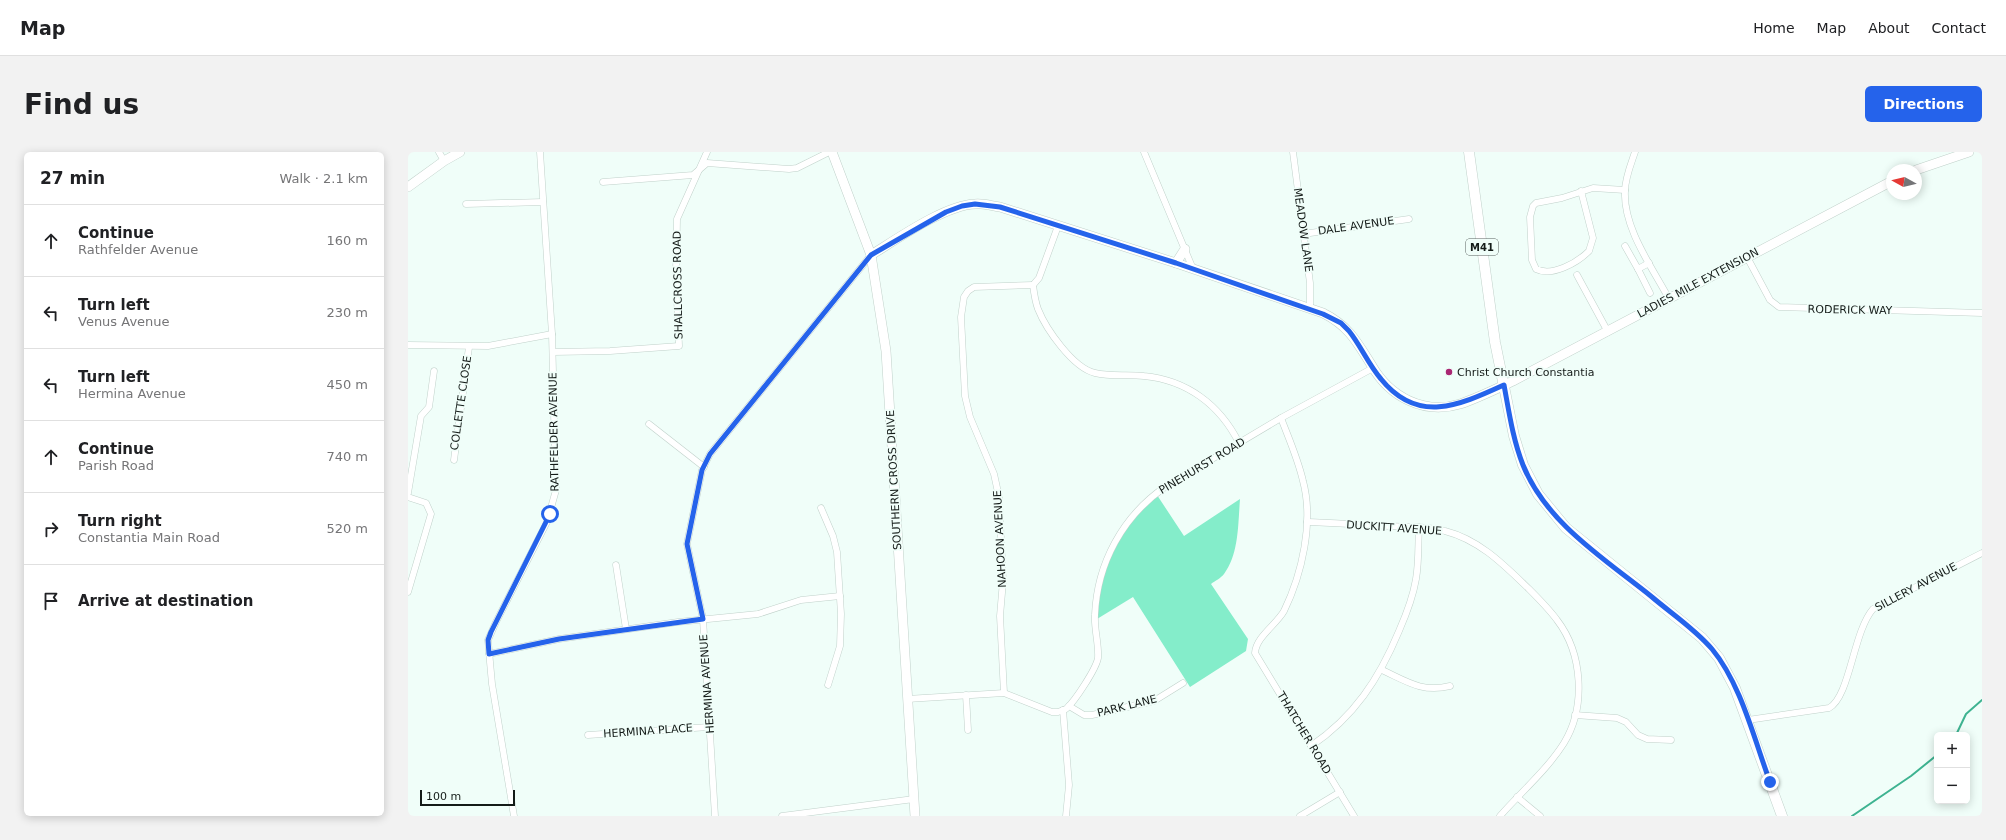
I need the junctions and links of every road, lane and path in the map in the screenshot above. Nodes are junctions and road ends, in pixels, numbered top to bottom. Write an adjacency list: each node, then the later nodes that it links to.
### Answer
1 (439, 152): 11 (street)
2 (460, 152): 11 (street)
3 (540, 152): 19 (street, RATHFELDER AVENUE)
4 (707, 152): 13 (street, SHALLCROSS ROAD)
5 (830, 152): 13 (street); 26 (street, SOUTHERN CROSS DRIVE)
6 (1144, 152): 25 (street)
7 (1292, 152): 23 (street, MEADOW LANE)
8 (1469, 152): 45 (main road, M41)
9 (1634, 152): 17 (street)
10 (1969, 152): 12 (street)
11 (444, 161): 16 (street)
12 (1922, 168)
13 (700, 169): 14 (street); 42 (street, SHALLCROSS ROAD)
14 (603, 182)
15 (1886, 184): 27 (street, LADIES MILE EXTENSION)
16 (408, 188)
17 (1625, 190): 18 (street); 29 (street)
18 (1581, 191): 18 (street)
19 (543, 202): 20 (street); 39 (street, RATHFELDER AVENUE)
20 (466, 204)
21 (1409, 219): 23 (street, DALE AVENUE)
22 (1058, 226): 26 (street, LADIES MILE EXTENSION); 28 (street, LADIES MILE EXTENSION); 33 (street)
23 (1302, 234): 36 (street, MEADOW LANE)
24 (1625, 246): 31 (street)
25 (1185, 249): 28 (street); 30 (street)
26 (871, 255): 50 (street, HERMINA AVENUE); 69 (street, SOUTHERN CROSS DRIVE)
27 (1747, 257): 35 (street, LADIES MILE EXTENSION); 37 (street, RODERICK WAY)
28 (1176, 263): 30 (street, LADIES MILE EXTENSION)
29 (1649, 263): 31 (street); 35 (street)
30 (1193, 269): 36 (street, LADIES MILE EXTENSION)
31 (1638, 269): 34 (street)
32 (1577, 275): 38 (street)
33 (1033, 285): 48 (street); 67 (street, NAHOON AVENUE)
34 (1650, 293)
35 (1669, 299): 38 (street, LADIES MILE EXTENSION)
36 (1310, 308): 43 (street, LADIES MILE EXTENSION)
37 (1982, 313)
38 (1608, 332): 45 (street, LADIES MILE EXTENSION)
39 (552, 334): 41 (street); 42 (street, RATHFELDER AVENUE)
40 (408, 344): 41 (street)
41 (469, 347): 49 (street, COLLETTE CLOSE)
42 (552, 352): 62 (street, RATHFELDER AVENUE)
43 (1373, 368): 45 (street, LADIES MILE EXTENSION); 46 (street, PINEHURST ROAD)
44 (434, 371): 51 (street)
45 (1504, 385): 73 (main road, M41)
46 (1281, 418): 48 (street, PINEHURST ROAD); 54 (street)
47 (649, 424): 50 (street)
48 (1239, 443): 70 (street, PINEHURST ROAD)
49 (454, 460)
50 (704, 467): 60 (street, HERMINA AVENUE)
51 (408, 493)
52 (408, 497): 58 (street)
53 (821, 508): 59 (street)
54 (1307, 522): 55 (street, DUCKITT AVENUE); 78 (street, THATCHER ROAD)
55 (1419, 527): 63 (street); 72 (street, DUCKITT AVENUE)
56 (1982, 553): 73 (street, SILLERY AVENUE)
57 (616, 565): 61 (street)
58 (408, 592)
59 (840, 596): 60 (street); 65 (street)
60 (703, 619): 61 (street); 74 (street, HERMINA AVENUE)
61 (626, 629): 62 (street)
62 (489, 654): 82 (street, RATHFELDER AVENUE)
63 (1382, 670): 66 (street); 78 (street)
64 (1183, 683): 70 (street, PARK LANE)
65 (828, 685)
66 (1450, 686)
67 (1004, 693): 68 (street); 71 (street)
68 (966, 695): 69 (street); 75 (street)
69 (907, 699): 81 (street, SOUTHERN CROSS DRIVE)
70 (1069, 706): 71 (street, PINEHURST ROAD)
71 (1063, 710): 87 (street)
72 (1575, 715): 77 (street); 80 (street, DUCKITT AVENUE)
73 (1748, 720): 92 (main road, M41)
74 (709, 727): 76 (street, HERMINA PLACE); 83 (street, HERMINA AVENUE)
75 (968, 730)
76 (588, 735)
77 (1671, 740)
78 (1311, 746): 79 (street, THATCHER ROAD)
79 (1340, 792): 88 (street); 89 (street, THATCHER ROAD)
80 (1517, 797): 90 (street, DUCKITT AVENUE); 91 (street)
81 (914, 799): 85 (street); 86 (street, SOUTHERN CROSS DRIVE)
82 (514, 816)
83 (715, 816)
84 (782, 816): 85 (street)
85 (787, 816)
86 (915, 816)
87 (1066, 816)
88 (1300, 816)
89 (1354, 816)
90 (1500, 816)
91 (1540, 816)
92 (1782, 816)

